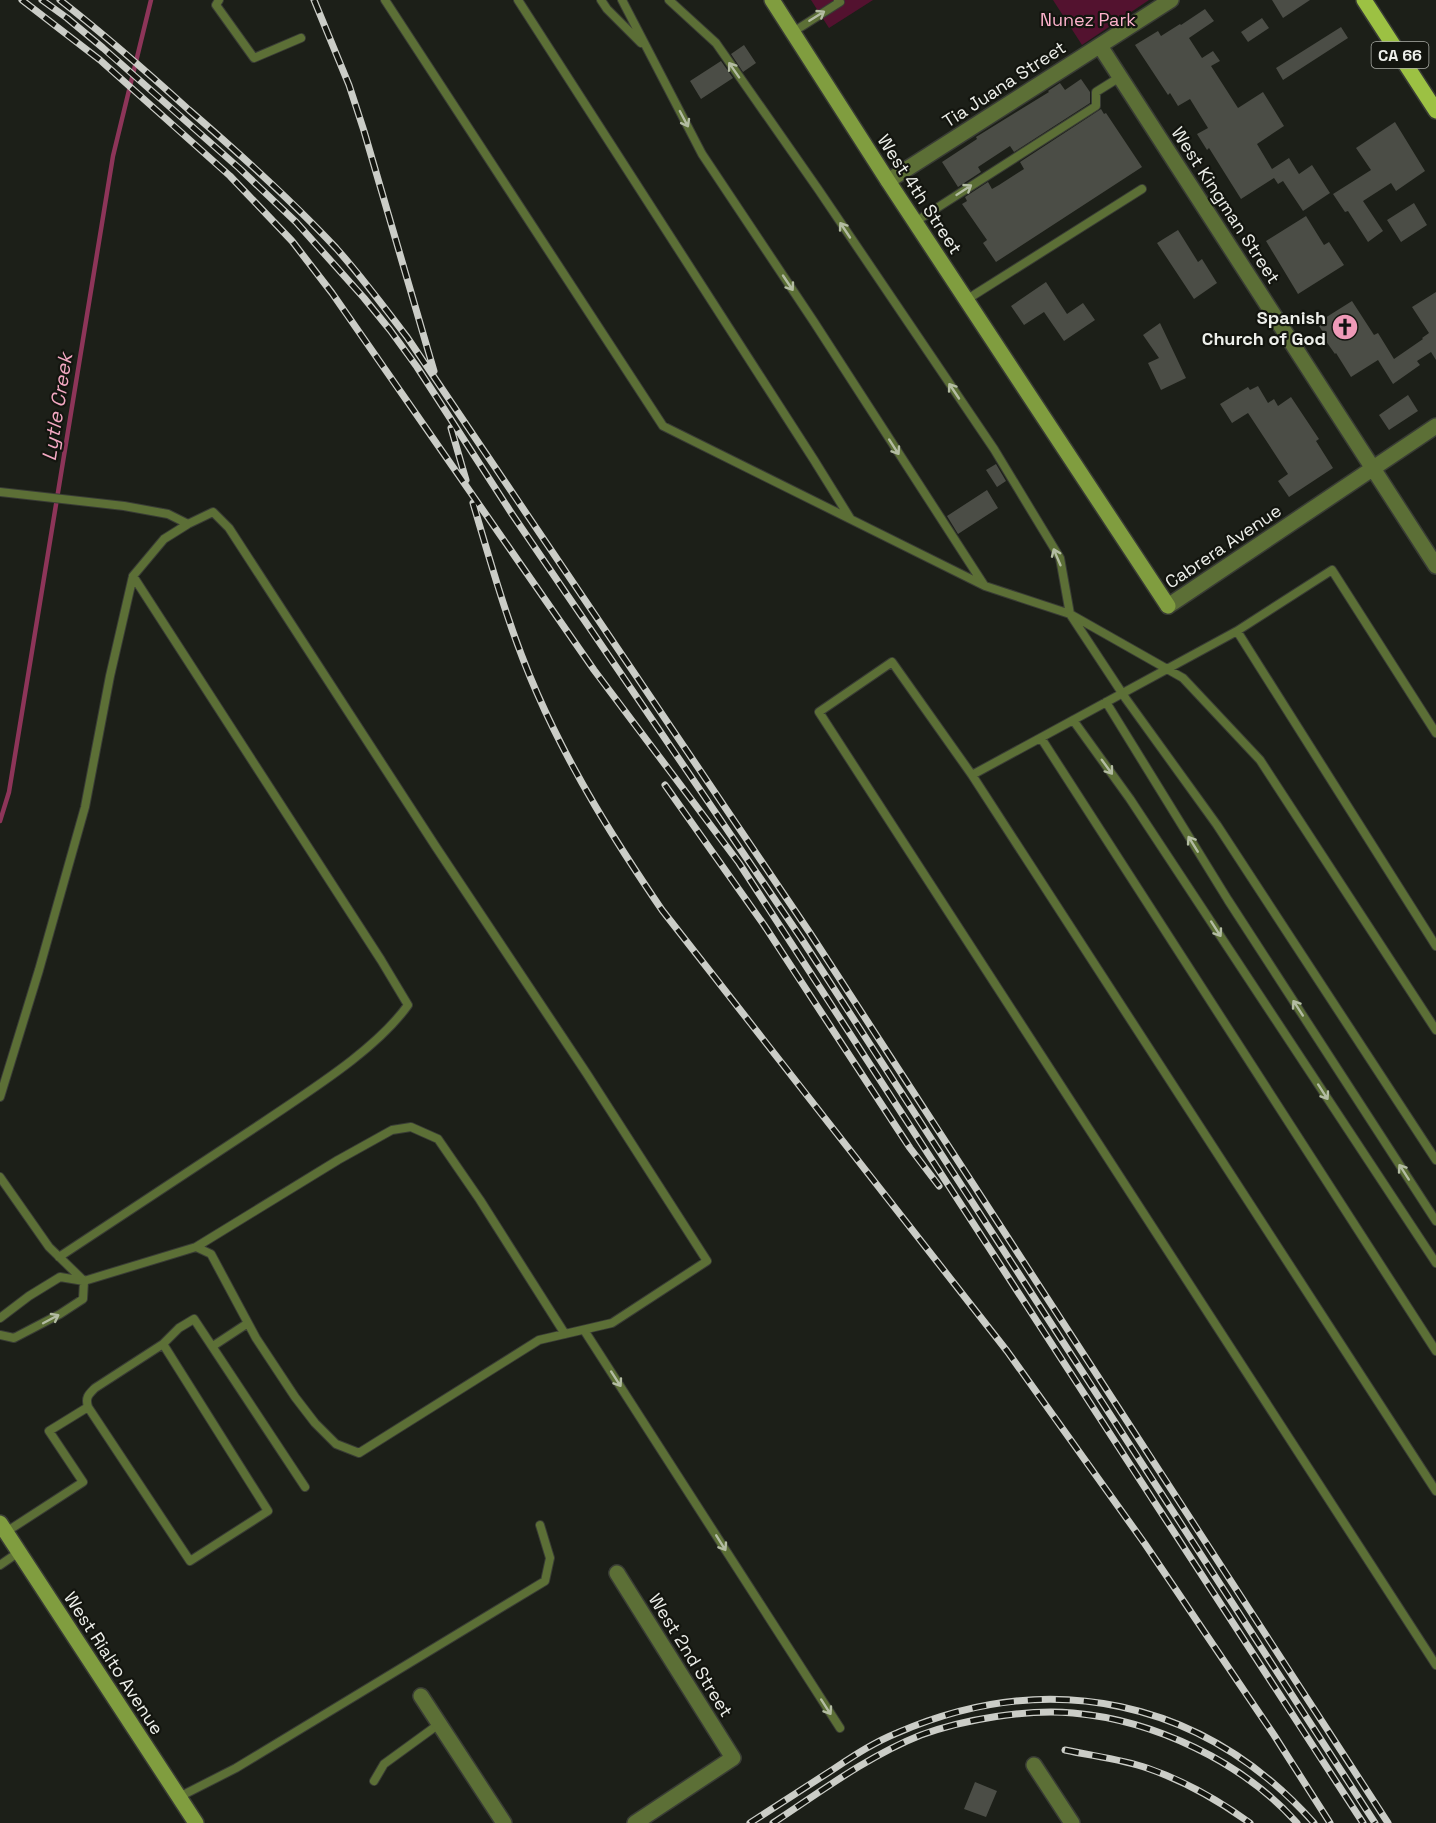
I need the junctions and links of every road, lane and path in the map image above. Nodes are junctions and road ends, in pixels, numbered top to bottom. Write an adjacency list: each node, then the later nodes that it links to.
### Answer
1 (219, 0): 12 (lane)
2 (385, 0): 25 (lane)
3 (518, 0): 25 (lane)
4 (601, 0): 14 (lane)
5 (622, 0): 14 (lane)
6 (669, 0): 30 (lane, one-way to 6)
7 (772, 0): 11 (street, West 4th Street)
8 (838, 0): 11 (lane, one-way to 8)
9 (1171, 0): 13 (street, Tia Juana Street)
10 (1364, 0): 16 (main road, CA 66)
11 (793, 32): 17 (street, West 4th Street)
12 (301, 38)
13 (1100, 46): 15 (street, West Kingman Street); 17 (street, Tia Juana Street)
14 (646, 48): 29 (lane, one-way to 29)
15 (1120, 77): 19 (lane, one-way to 15); 23 (street, West Kingman Street)
16 (1436, 111)
17 (888, 181): 19 (street, West 4th Street)
18 (1142, 189): 20 (lane)
19 (915, 222): 20 (street, West 4th Street)
20 (966, 300): 21 (street, West 4th Street)
21 (1037, 408): 23 (street, Cabrera Avenue)
22 (1436, 426): 23 (street, Cabrera Avenue)
23 (1373, 469): 27 (street, West Kingman Street)
24 (3, 492): 26 (lane)
25 (851, 519): 29 (lane)
26 (188, 524): 28 (lane); 51 (lane)
27 (1436, 566)
28 (133, 576): 41 (lane); 46 (lane)
29 (985, 586): 30 (lane)
30 (1070, 614): 32 (lane); 33 (lane)
31 (1237, 631): 32 (lane); 36 (lane); 39 (lane)
32 (1167, 669): 33 (lane); 40 (lane)
33 (1122, 693): 34 (lane); 42 (lane)
34 (1106, 702): 35 (lane); 44 (lane, one-way to 34)
35 (1073, 720): 37 (lane); 47 (lane, one-way to 47)
36 (1436, 733)
37 (1041, 738): 38 (lane); 56 (lane)
38 (972, 775): 59 (lane); 65 (lane)
39 (1436, 946)
40 (1436, 1030)
41 (0, 1097)
42 (1436, 1160)
43 (0, 1177): 46 (lane)
44 (1436, 1221)
45 (196, 1246): 48 (lane); 50 (lane); 52 (lane)
46 (59, 1257): 48 (lane)
47 (1436, 1263)
48 (84, 1281): 49 (lane); 53 (lane, one-way to 48)
49 (0, 1318)
50 (248, 1323): 52 (lane); 55 (lane)
51 (584, 1330): 52 (lane); 68 (lane, one-way to 68)
52 (565, 1334)
53 (0, 1335)
54 (163, 1344): 55 (lane); 57 (lane); 57 (lane)
55 (213, 1346): 58 (lane)
56 (1436, 1351)
57 (88, 1407): 61 (lane)
58 (306, 1487)
59 (1436, 1491)
60 (540, 1525): 71 (lane)
61 (3, 1528): 62 (street, West Rialto Avenue)
62 (19, 1552): 63 (lane); 71 (street, West Rialto Avenue)
63 (0, 1565)
64 (617, 1574): 74 (street, West 2nd Street)
65 (1436, 1665)
66 (421, 1696): 67 (street)
67 (439, 1724): 70 (lane); 73 (street)
68 (840, 1728)
69 (1034, 1765): 75 (street)
70 (374, 1780)
71 (179, 1797): 72 (street, West Rialto Avenue)
72 (196, 1823)
73 (504, 1823)
74 (635, 1823)
75 (1072, 1823)

